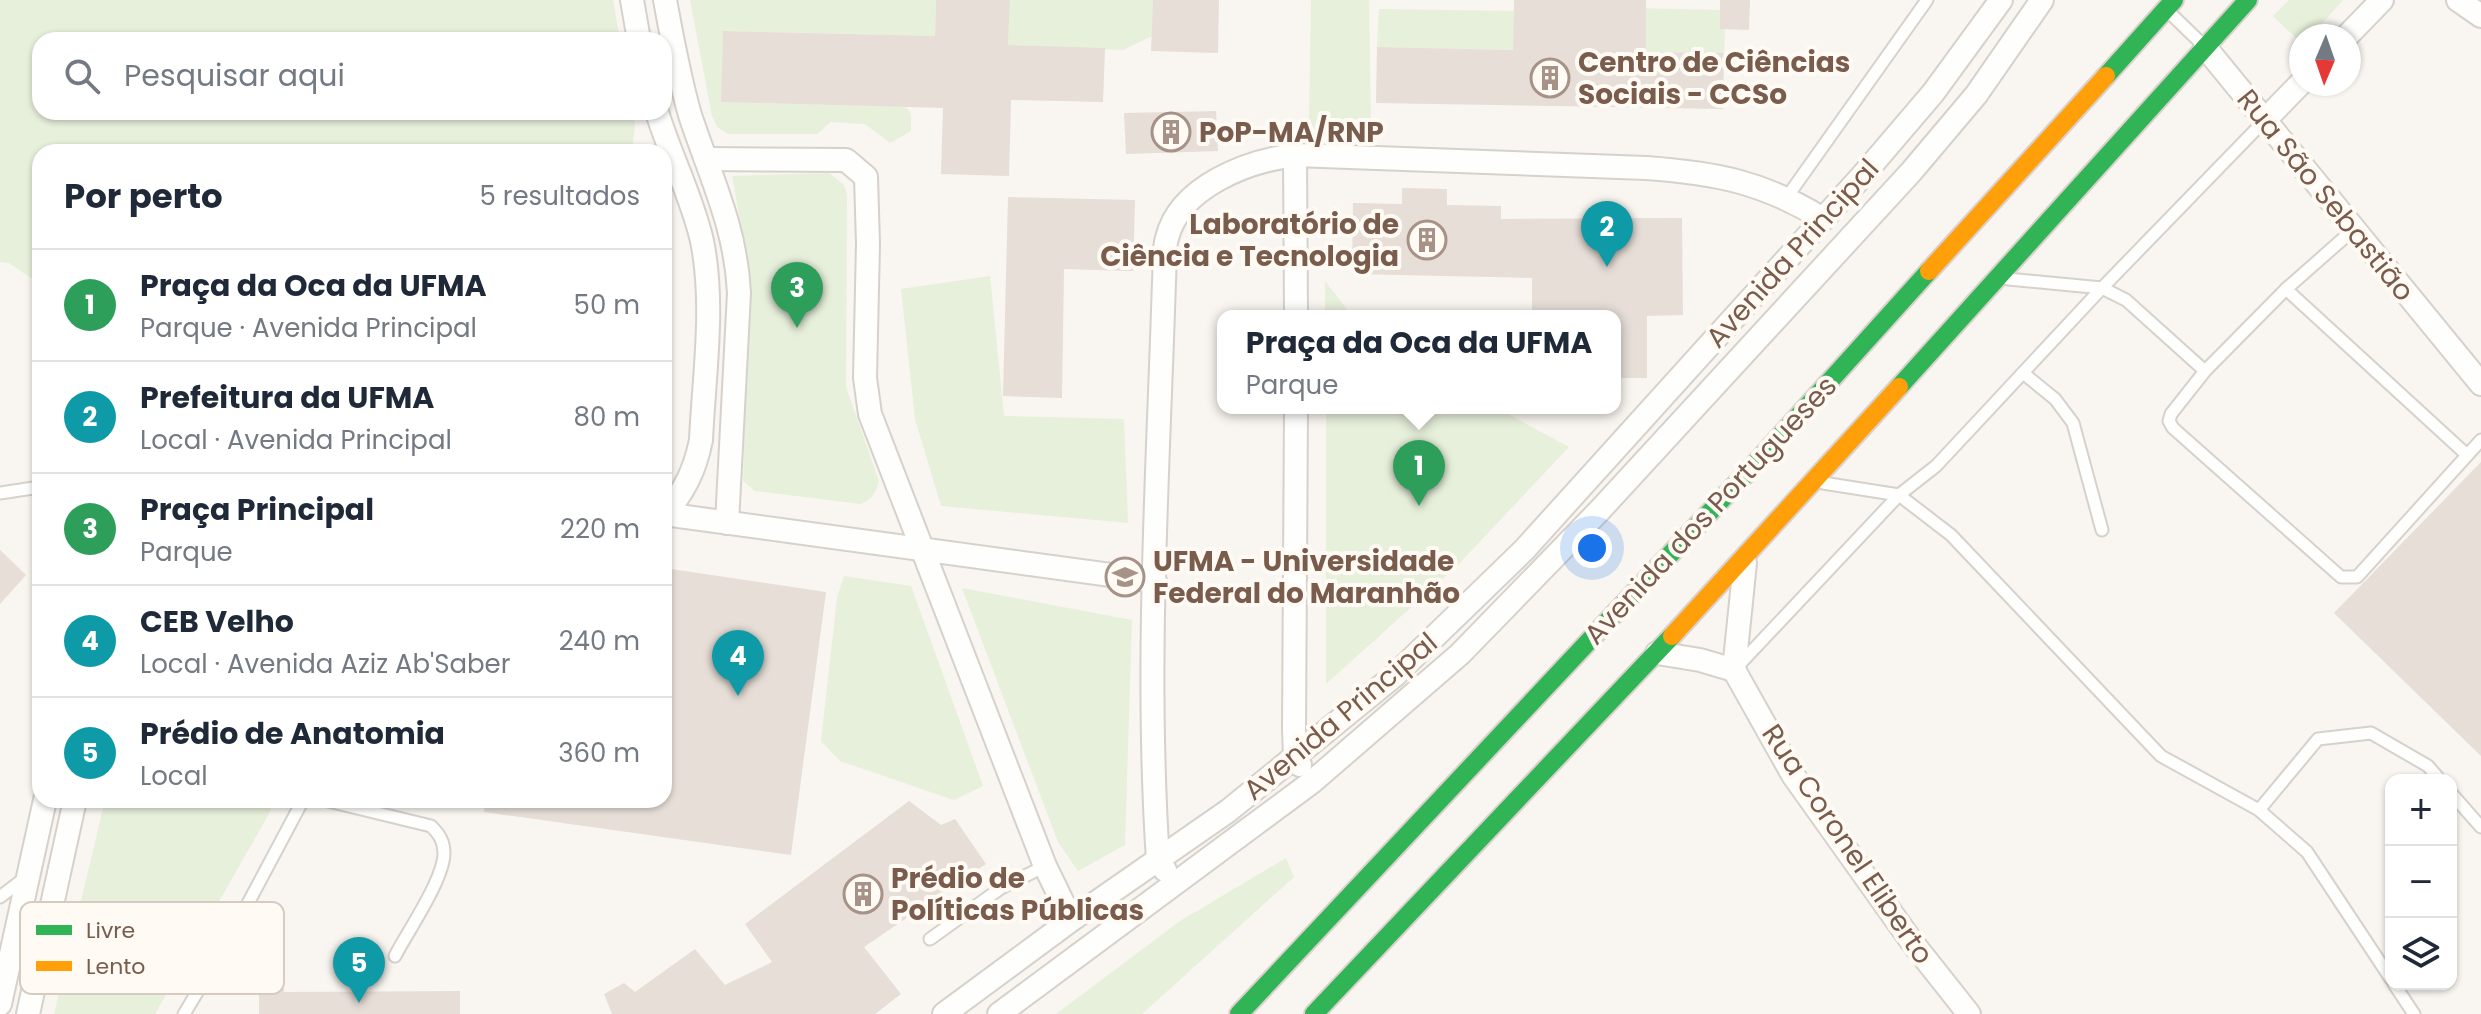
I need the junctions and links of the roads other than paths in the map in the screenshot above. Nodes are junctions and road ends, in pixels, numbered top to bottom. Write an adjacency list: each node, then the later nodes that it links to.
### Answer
1 (632, 0): 12 (street)
2 (665, 0): 13 (street)
3 (1927, 0): 23 (lane)
4 (2001, 0): 24 (street, Avenida Principal)
5 (2042, 0): 38 (street, Avenida Principal)
6 (2248, 0): 15 (highway, Avenida dos Portugueses)
7 (2382, 0): 11 (street)
8 (2458, 0): 10 (street)
9 (2170, 5): 15 (lane, Rua São Sebastião); 86 (highway, Avenida dos Portugueses)
10 (2481, 16)
11 (2359, 24)
12 (638, 32)
13 (671, 32)
14 (672, 34): 22 (street)
15 (2205, 47): 17 (street, Rua São Sebastião); 28 (highway, Avenida dos Portugueses)
16 (2289, 95): 17 (street)
17 (2266, 119): 27 (street, Rua São Sebastião); 29 (lane)
18 (660, 120): 19 (street)
19 (669, 144)
20 (672, 154): 26 (street)
21 (1295, 155): 23 (street); 31 (street); 51 (street)
22 (707, 159): 25 (street); 49 (street)
23 (1787, 197): 24 (street)
24 (1823, 219): 36 (street, Avenida Principal)
25 (728, 220): 26 (street); 47 (street)
26 (697, 223): 45 (street)
27 (2353, 230): 30 (lane); 34 (street, Rua São Sebastião)
28 (1995, 278): 29 (lane); 40 (highway, Avenida dos Portugueses)
29 (2102, 288): 32 (lane); 33 (lane)
30 (2286, 289): 32 (lane); 39 (lane)
31 (1296, 310)
32 (2205, 371): 39 (lane)
33 (2023, 373): 43 (lane); 48 (lane)
34 (2481, 384)
35 (1296, 414): 55 (street)
36 (1631, 432): 38 (street); 55 (street, Avenida Principal)
37 (2481, 440): 39 (lane)
38 (1653, 450): 57 (street, Avenida Principal)
39 (2467, 455)
40 (1813, 482): 43 (lane); 50 (highway, Avenida dos Portugueses)
41 (32, 488): 42 (lane)
42 (0, 493)
43 (1899, 495): 54 (lane); 63 (lane)
44 (1774, 501): 52 (highway)
45 (672, 504)
46 (672, 515): 47 (street)
47 (727, 523): 49 (street)
48 (2102, 530)
49 (924, 549): 51 (street); 66 (street)
50 (1745, 557): 52 (highway, Avenida dos Portugueses); 54 (street)
51 (1155, 581): 65 (street)
52 (1691, 617): 53 (highway, Avenida dos Portugueses)
53 (1657, 653): 54 (street); 87 (highway, Avenida dos Portugueses)
54 (1734, 670): 88 (street, Rua Coronel Eliberto)
55 (1295, 757): 57 (street); 65 (street, Avenida Principal)
56 (2435, 774): 63 (lane)
57 (1312, 782): 68 (street, Avenida Principal)
58 (2457, 800): 64 (lane)
59 (43, 808): 67 (street)
60 (73, 808): 71 (street)
61 (299, 808): 72 (lane)
62 (357, 808): 76 (lane)
63 (2259, 810): 77 (lane)
64 (2481, 827)
65 (1158, 860): 68 (street); 74 (street, Avenida Principal)
66 (1045, 866): 74 (street); 75 (lane)
67 (29, 875): 69 (lane); 70 (street)
68 (1174, 885): 85 (street, Avenida Principal)
69 (0, 897)
70 (23, 902)
71 (53, 902)
72 (249, 902)
73 (20, 915): 81 (street)
74 (1074, 918): 84 (street, Avenida Principal)
75 (930, 939)
76 (395, 956)
77 (2385, 970)
78 (2398, 990): 89 (lane)
79 (32, 994): 82 (street)
80 (196, 994): 83 (lane)
81 (0, 1004)
82 (28, 1014)
83 (184, 1014)
84 (944, 1014)
85 (999, 1014)
86 (1239, 1014)
87 (1314, 1014)
88 (1969, 1014)
89 (2414, 1014)

